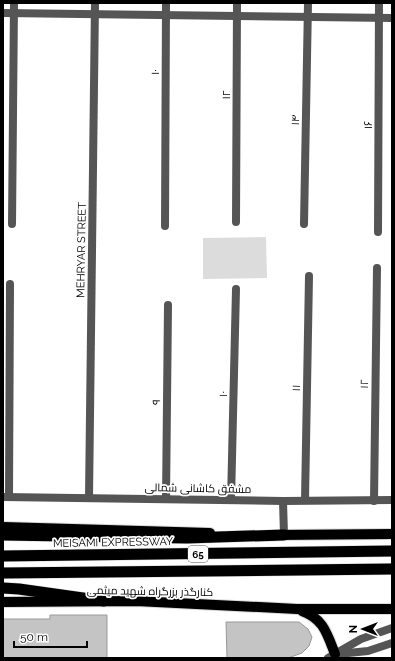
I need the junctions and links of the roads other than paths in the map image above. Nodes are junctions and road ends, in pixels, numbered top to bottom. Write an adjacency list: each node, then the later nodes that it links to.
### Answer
1 (14, 3): 8 (street)
2 (95, 3): 9 (street, MEHRYAR STREET)
3 (166, 3): 10 (street)
4 (237, 3): 11 (street)
5 (308, 3): 12 (street, ۱۴)
6 (379, 3): 13 (street, ۱۶)
7 (3, 13): 8 (street)
8 (14, 13): 9 (street); 16 (street)
9 (95, 14): 10 (street); 26 (street, MEHRYAR STREET)
10 (166, 15): 11 (street); 18 (street, ۱۰)
11 (237, 16): 12 (street); 15 (street, ۱۲)
12 (308, 17): 13 (street); 17 (street, ۱۴)
13 (379, 18): 14 (street); 19 (street, ۱۶)
14 (392, 18)
15 (236, 222)
16 (12, 224)
17 (304, 224)
18 (165, 226)
19 (378, 232)
20 (377, 268): 32 (street, ۱۲)
21 (308, 276): 29 (street, ۱۱)
22 (10, 284): 25 (street)
23 (236, 289): 28 (street, ۱۰)
24 (168, 305): 27 (street, ۹)
25 (6, 497): 26 (street, مشفق کاشانی شمالی)
26 (89, 498): 27 (street, مشفق کاشانی شمالی)
27 (166, 499): 28 (street, مشفق کاشانی شمالی)
28 (231, 500): 31 (street, مشفق کاشانی شمالی)
29 (305, 500): 31 (street, مشفق کاشانی شمالی); 32 (street, مشفق کاشانی شمالی)
30 (392, 500): 32 (street, مشفق کاشانی شمالی)
31 (283, 501): 36 (street)
32 (374, 501)
33 (3, 527): 36 (main road)
34 (392, 534): 36 (main road)
35 (3, 535): 36 (highway)
36 (284, 535)
37 (392, 551): 38 (highway, MEISAMI EXPRESSWAY / 65)
38 (3, 556)
39 (392, 569): 40 (highway, 65)
40 (3, 574)
41 (3, 588): 42 (highway)
42 (104, 601): 43 (main road, کنارگذر بزرگراه شهید میثمی); 44 (main road, کنارگذر بزرگراه شهید میثمی)
43 (3, 602)
44 (297, 609): 45 (main road, کنارگذر بزرگراه شهید میثمی); 48 (main road)
45 (392, 609)
46 (392, 628): 48 (street)
47 (392, 643): 48 (street)
48 (331, 656)

